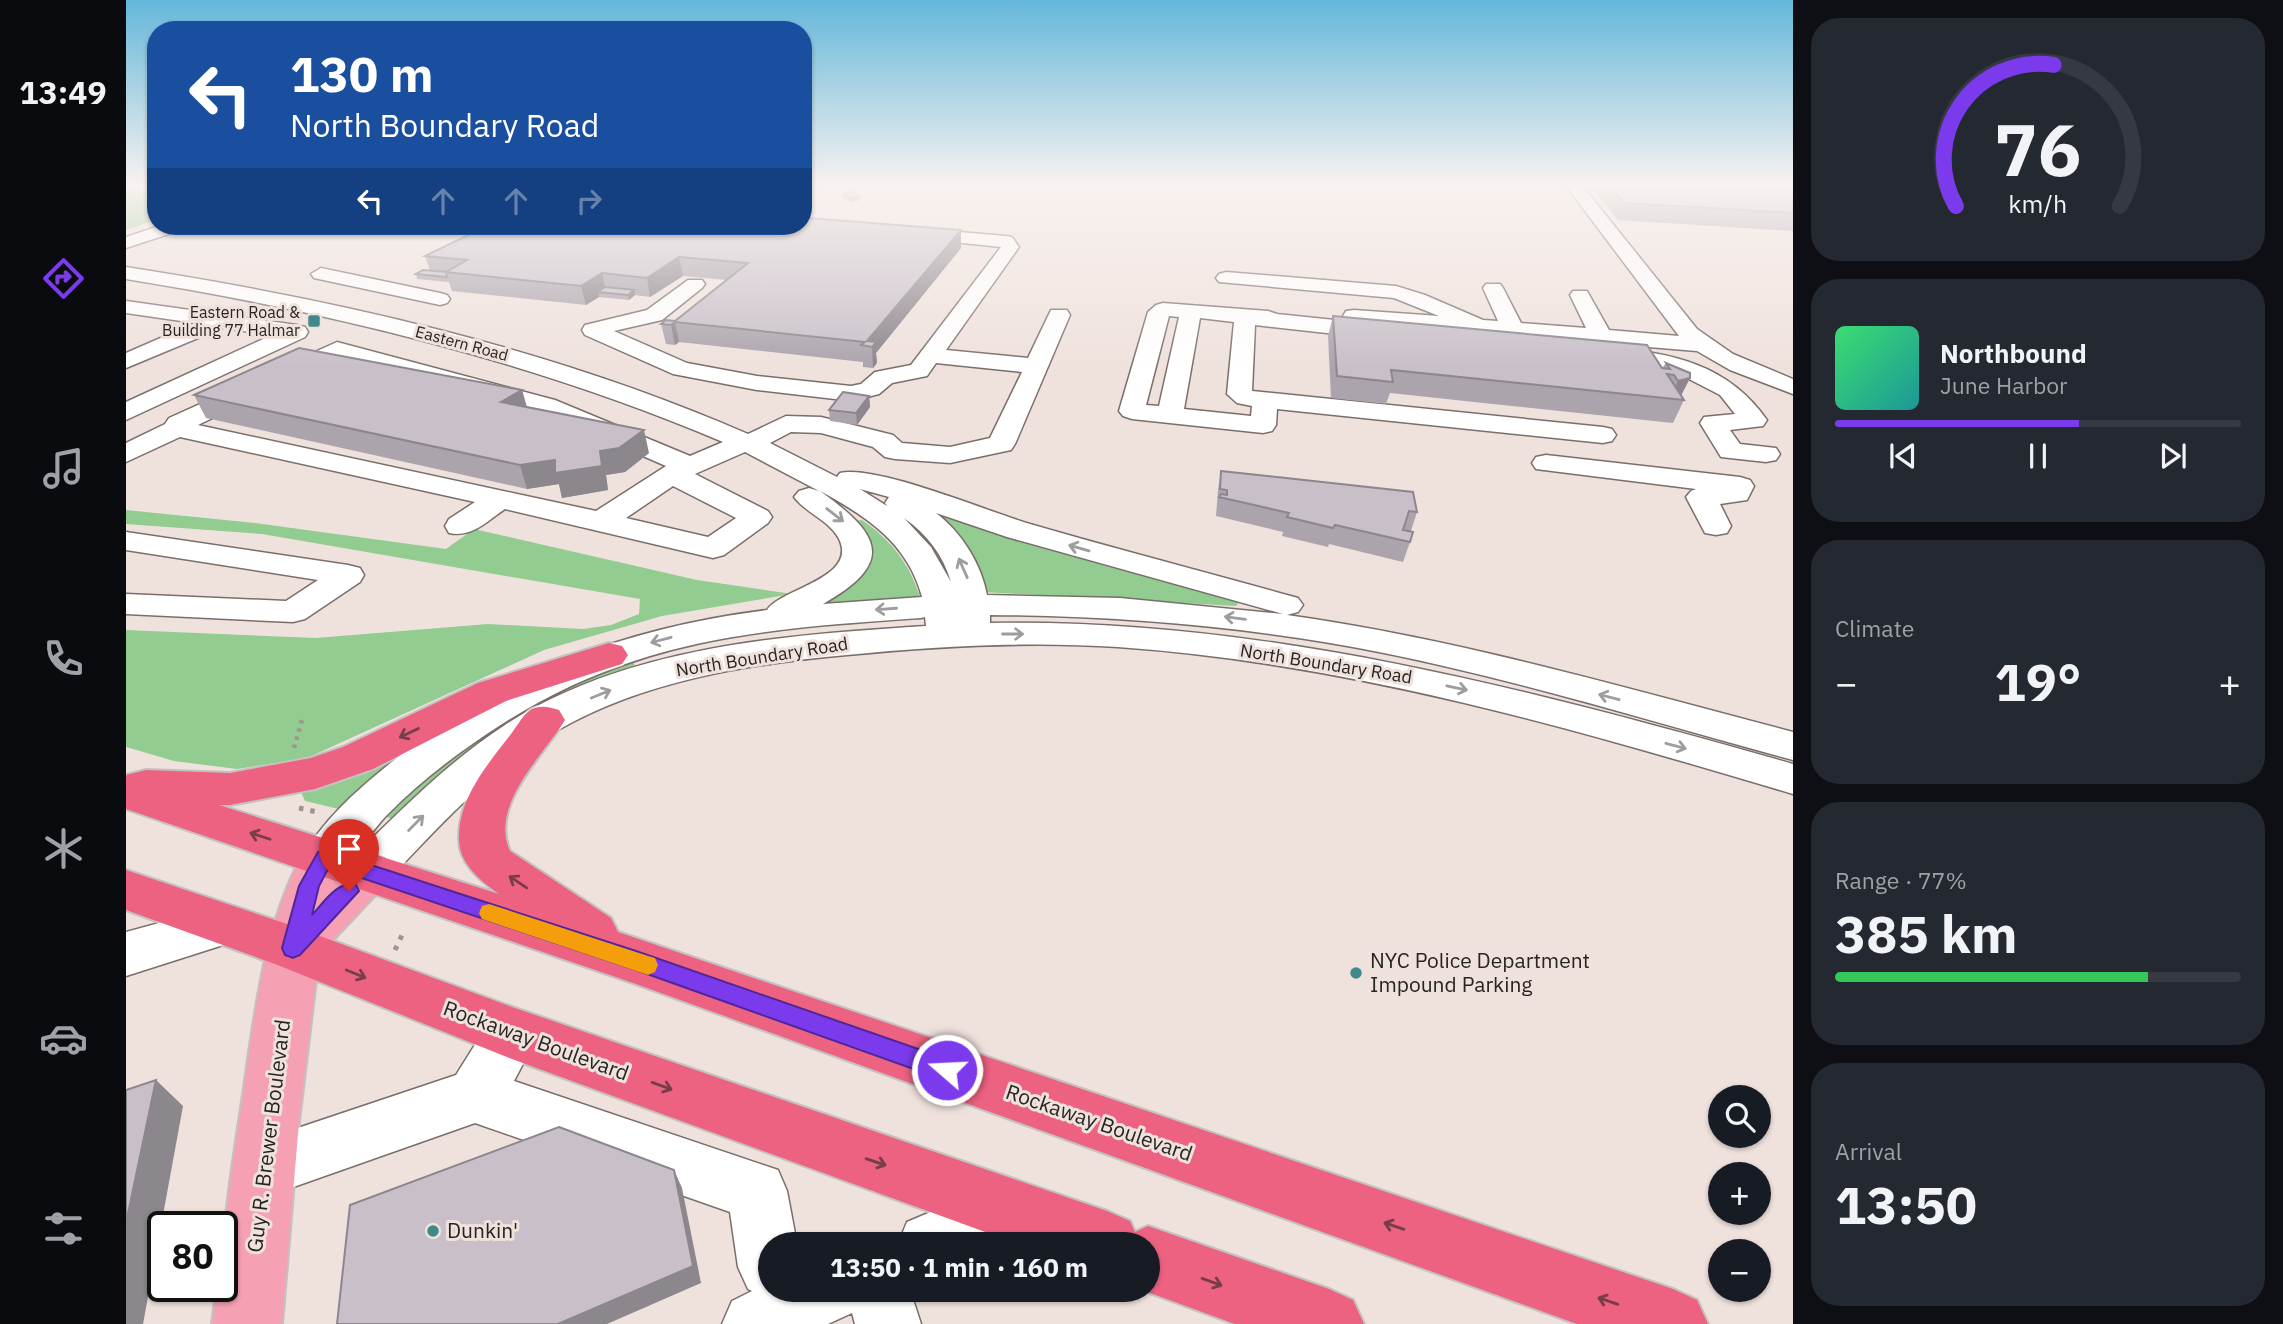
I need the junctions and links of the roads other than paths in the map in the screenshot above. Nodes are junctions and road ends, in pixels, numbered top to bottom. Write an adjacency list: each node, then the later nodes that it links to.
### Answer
1 (1009, 245): 21 (street)
2 (1621, 245): 19 (street)
3 (321, 274): 9 (street)
4 (130, 276): 15 (street, Eastern Road)
5 (1226, 278): 16 (street)
6 (695, 284): 21 (street)
7 (1493, 288): 17 (street)
8 (1580, 295): 18 (street)
9 (440, 299)
10 (132, 311): 14 (street)
11 (1191, 311): 13 (street); 27 (street); 27 (street)
12 (1059, 315): 23 (street)
13 (1245, 319): 16 (street); 25 (street); 32 (street)
14 (219, 321): 22 (street); 26 (street)
15 (394, 325): 20 (street); 28 (street, Eastern Road)
16 (1479, 326): 17 (street)
17 (1514, 329): 18 (street)
18 (1602, 337): 19 (street)
19 (1701, 345): 24 (street)
20 (337, 349): 29 (street); 37 (street)
21 (931, 356): 23 (street)
22 (126, 361)
23 (1035, 366): 31 (street)
24 (1793, 387)
25 (1265, 400): 27 (street); 30 (street)
26 (128, 410)
27 (1170, 415)
28 (698, 422): 31 (street)
29 (177, 428): 33 (street); 40 (street)
30 (1603, 435)
31 (743, 445): 35 (street); 37 (street); 47 (street, one-way to 47)
32 (1731, 451): 34 (street); 39 (street)
33 (126, 454)
34 (1766, 454)
35 (784, 461): 38 (street); 46 (street)
36 (1546, 463): 39 (street)
37 (681, 470): 41 (street); 41 (street)
38 (850, 478): 46 (street, one-way to 38); 49 (street, one-way to 38)
39 (1740, 486): 43 (street)
40 (500, 499): 41 (street); 42 (street)
41 (601, 521)
42 (460, 526)
43 (1716, 526)
44 (126, 541): 45 (street)
45 (126, 604)
46 (958, 620): 47 (street, North Boundary Road, one-way to 47); 49 (street, North Boundary Road, one-way to 46); 50 (street, North Boundary Road, one-way to 46); 52 (street, North Boundary Road, one-way to 52)
47 (738, 625): 48 (street, North Boundary Road, one-way to 48)
48 (609, 655): 53 (highway, one-way to 53); 55 (street, North Boundary Road)
49 (1447, 656): 51 (street, North Boundary Road, one-way to 49)
50 (544, 720): 55 (street, North Boundary Road, one-way to 50); 60 (highway, one-way to 50)
51 (1793, 746)
52 (1793, 779)
53 (126, 786)
54 (126, 792): 55 (highway, Rockaway Boulevard, one-way to 54)
55 (346, 864): 58 (main road, North Boundary Road); 60 (highway, Rockaway Boulevard)
56 (126, 890): 57 (highway, Rockaway Boulevard)
57 (225, 925): 58 (highway, Rockaway Boulevard); 59 (street)
58 (293, 948): 61 (highway, Rockaway Boulevard, one-way to 61); 63 (main road, Guy R. Brewer Boulevard)
59 (126, 954)
60 (636, 961): 73 (highway, Rockaway Boulevard, one-way to 60)
61 (512, 1033): 62 (street); 64 (highway, Rockaway Boulevard, one-way to 64)
62 (475, 1096): 63 (street); 65 (street)
63 (265, 1167): 70 (main road, Guy R. Brewer Boulevard)
64 (1009, 1209): 66 (street); 67 (highway, Rockaway Boulevard)
65 (766, 1232)
66 (956, 1232)
67 (1073, 1232)
68 (1160, 1263): 72 (highway, one-way to 72)
69 (882, 1302): 71 (street)
70 (247, 1324)
71 (888, 1324)
72 (1329, 1324)
73 (1673, 1324)

